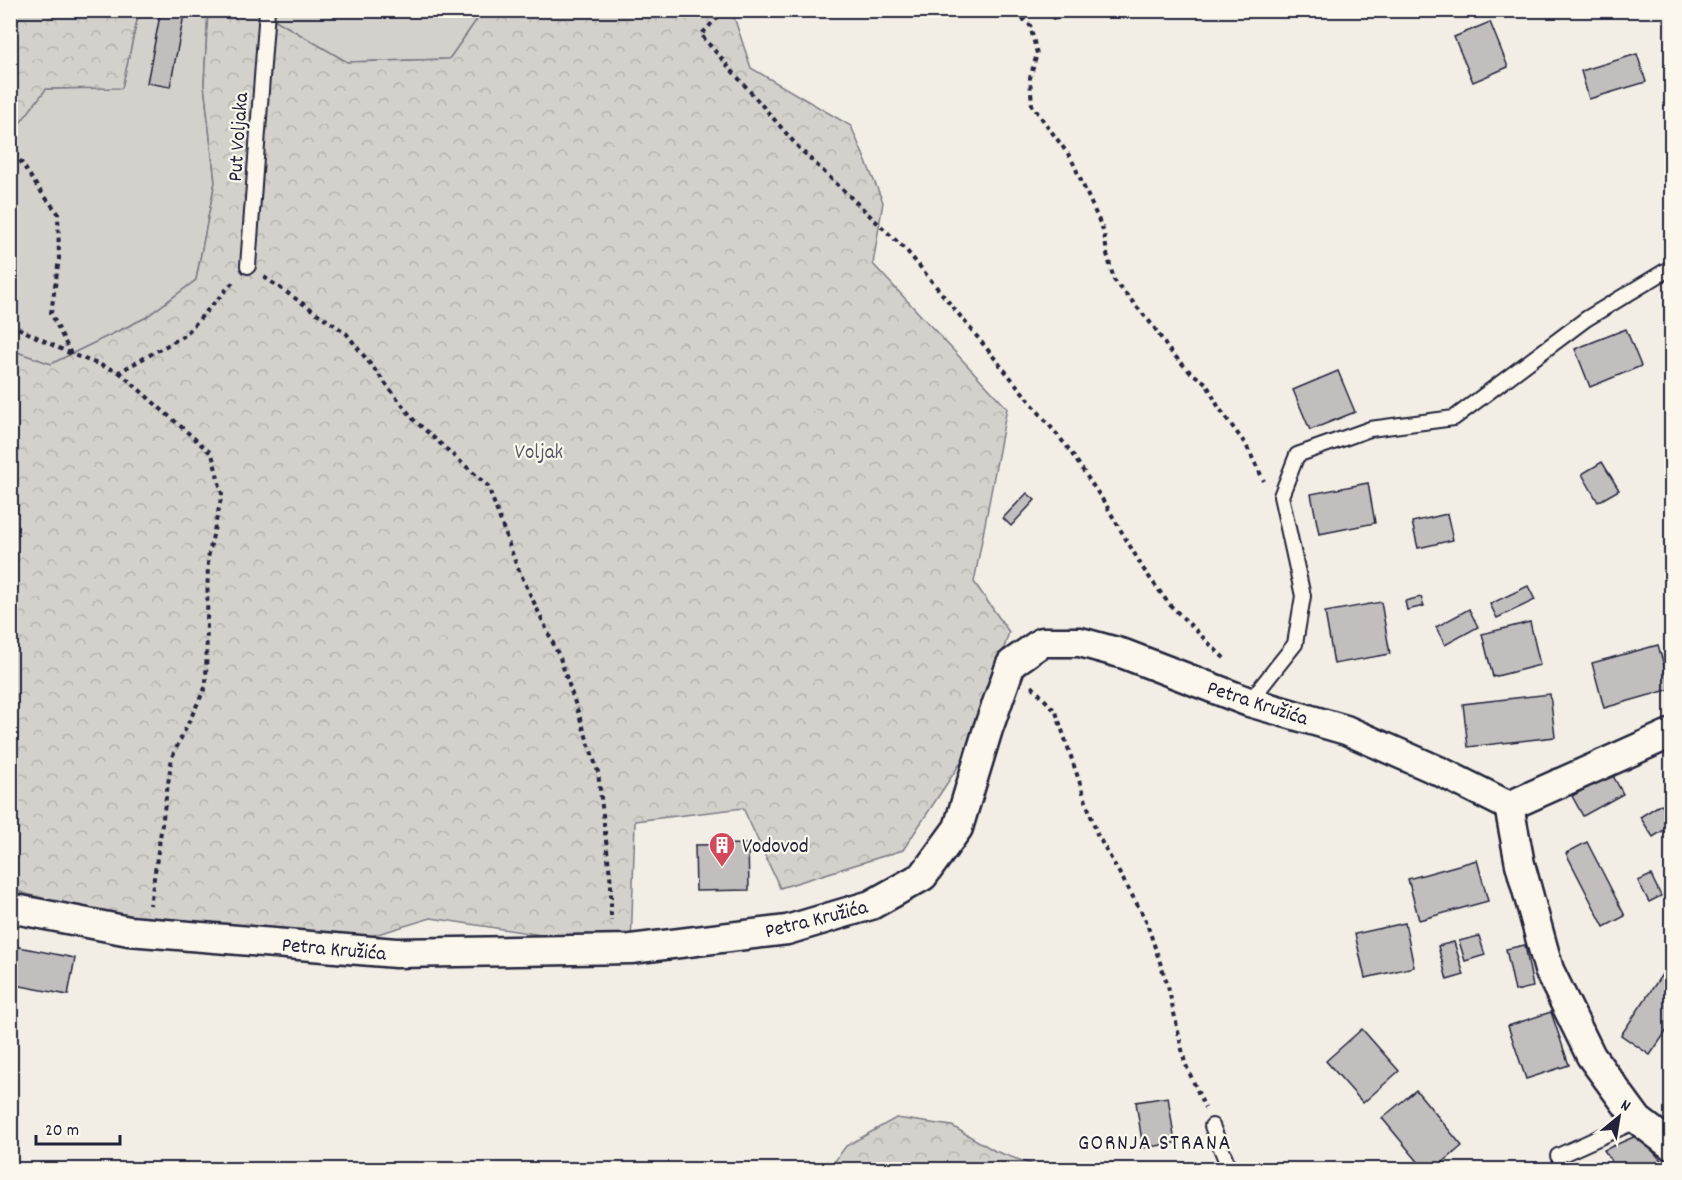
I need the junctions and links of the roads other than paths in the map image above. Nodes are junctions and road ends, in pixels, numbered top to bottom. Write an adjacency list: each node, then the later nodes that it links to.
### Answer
1 (267, 10): 2 (lane, Put Voljaka)
2 (248, 266)
3 (1671, 267): 4 (lane)
4 (1255, 694): 6 (street, Petra Kružića); 7 (street, Petra Kružića)
5 (1671, 733): 6 (street)
6 (1509, 806): 8 (street)
7 (10, 908)
8 (1638, 1120): 10 (street); 11 (lane)
9 (1212, 1126): 12 (lane)
10 (1671, 1146)
11 (1558, 1156)
12 (1230, 1170)

